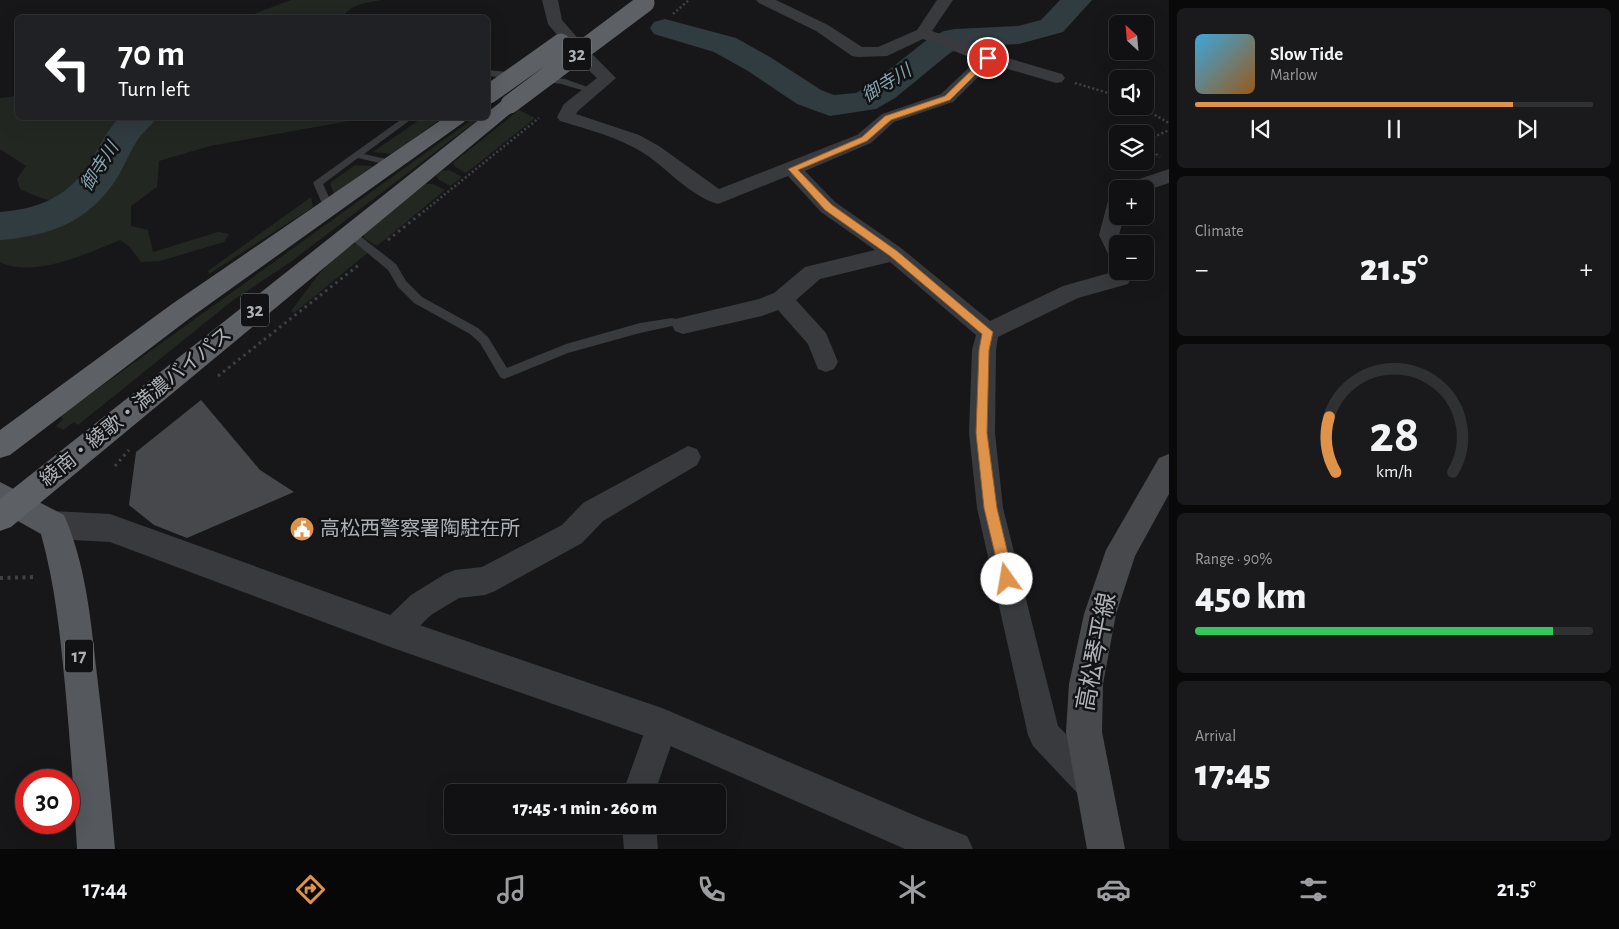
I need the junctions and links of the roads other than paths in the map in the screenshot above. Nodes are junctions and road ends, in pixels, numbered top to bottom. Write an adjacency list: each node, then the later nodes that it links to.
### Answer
1 (550, 0): 10 (street)
2 (764, 0): 6 (street)
3 (945, 0): 6 (street)
4 (646, 1): 11 (highway, 綾南・綾歌・満濃バイパス / 32, bridge)
5 (582, 28): 11 (highway, 綾南・綾歌・満濃バイパス / 32, bridge)
6 (923, 33): 7 (street)
7 (988, 58): 9 (street); 17 (street)
8 (490, 73): 10 (lane)
9 (1056, 78)
10 (592, 90): 17 (street)
11 (496, 98)
12 (405, 120): 15 (lane)
13 (454, 120): 16 (highway, 32)
14 (472, 120): 21 (highway, 綾南・綾歌・満濃バイパス / 32)
15 (356, 155): 16 (lane); 20 (lane)
16 (392, 163): 20 (highway, 32)
17 (792, 169): 22 (street)
18 (1169, 176): 19 (street)
19 (1154, 181)
20 (329, 208): 28 (highway, 32)
21 (351, 233): 25 (lane); 31 (highway, 綾南・綾歌・満濃バイパス / 32)
22 (894, 253): 24 (street); 26 (street)
23 (1113, 280): 26 (street)
24 (782, 299): 25 (street); 27 (street)
25 (683, 325)
26 (988, 332): 36 (street)
27 (826, 362)
28 (0, 446)
29 (688, 457): 33 (street)
30 (1169, 467): 36 (main road, 高松琴平線)
31 (5, 505): 32 (main road)
32 (52, 525): 33 (street); 38 (main road, 17)
33 (393, 632): 34 (street)
34 (662, 724): 35 (street); 40 (street)
35 (642, 784)
36 (1093, 785): 41 (main road, 高松琴平線)
37 (640, 834): 39 (street)
38 (96, 849)
39 (641, 849)
40 (954, 849)
41 (1106, 849)

